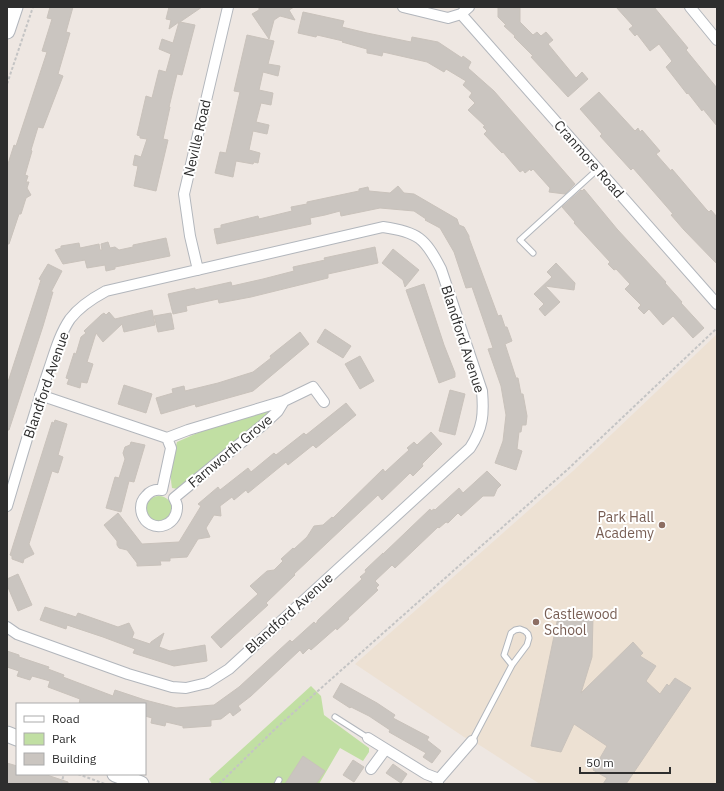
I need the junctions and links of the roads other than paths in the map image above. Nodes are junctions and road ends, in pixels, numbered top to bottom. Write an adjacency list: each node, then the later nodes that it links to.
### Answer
1 (15, 7): 7 (street)
2 (228, 7): 11 (street, Neville Road)
3 (403, 7): 6 (street)
4 (469, 7): 6 (street)
5 (690, 7): 8 (street)
6 (461, 14): 9 (street, Cranmore Road)
7 (7, 31)
8 (717, 40)
9 (598, 169): 10 (lane); 12 (street, Cranmore Road)
10 (533, 253)
11 (198, 270): 13 (street, Blandford Avenue); 20 (street, Blandford Avenue)
12 (717, 304)
13 (40, 395): 16 (street); 19 (street, Blandford Avenue)
14 (284, 402): 15 (street, Farnworth Grove); 16 (street, Farnworth Grove); 18 (street, Farnworth Grove)
15 (324, 402)
16 (167, 438): 17 (street, Farnworth Grove)
17 (162, 490): 18 (street, Farnworth Grove); 18 (street, Farnworth Grove)
18 (174, 498)
19 (7, 506)
20 (7, 627)
21 (512, 665): 21 (lane); 24 (lane)
22 (336, 717): 23 (lane)
23 (368, 738): 25 (street)
24 (472, 741): 28 (street)
25 (385, 750): 26 (street); 28 (street)
26 (371, 768)
27 (118, 775): 29 (street)
28 (438, 782)
29 (142, 784)

